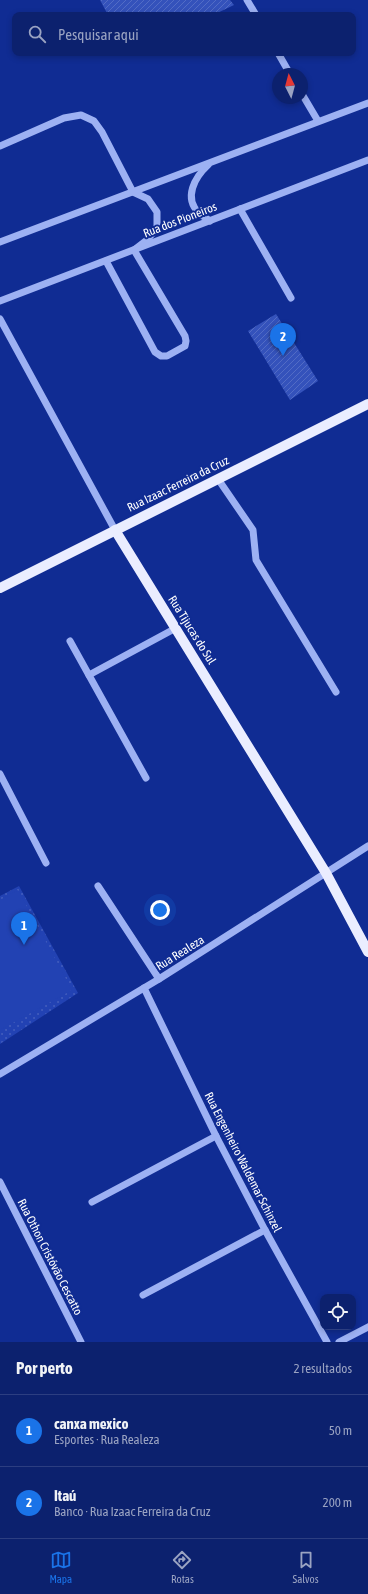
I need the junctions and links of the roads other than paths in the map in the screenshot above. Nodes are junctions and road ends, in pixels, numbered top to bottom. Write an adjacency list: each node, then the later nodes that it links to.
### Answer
1 (247, 0): 2 (street)
2 (254, 12)
3 (280, 56): 4 (street)
4 (287, 68)
5 (368, 102): 7 (street)
6 (308, 104): 7 (street)
7 (318, 121): 10 (street)
8 (0, 146): 11 (street)
9 (368, 160): 12 (street, Rua dos Pioneiros)
10 (211, 162): 11 (street); 13 (street)
11 (133, 192): 14 (street); 15 (street)
12 (240, 209): 13 (street, Rua dos Pioneiros); 17 (street)
13 (210, 221): 15 (street, Rua dos Pioneiros)
14 (0, 242)
15 (134, 250): 16 (street, Rua dos Pioneiros); 16 (street)
16 (106, 260): 18 (street, Rua dos Pioneiros)
17 (291, 298)
18 (0, 301)
19 (0, 319): 22 (street, Rua Tijucas do Sul)
20 (368, 405): 21 (main road, Rua Izaac Ferreira da Cruz)
21 (218, 479): 22 (main road, Rua Izaac Ferreira da Cruz); 27 (street)
22 (115, 530): 23 (main road, Rua Izaac Ferreira da Cruz); 24 (main road, Rua Tijucas do Sul)
23 (0, 588)
24 (176, 628): 26 (street); 32 (main road, Rua Tijucas do Sul)
25 (70, 641): 26 (street)
26 (89, 675): 29 (street)
27 (336, 692)
28 (0, 774): 31 (street)
29 (146, 778)
30 (368, 846): 32 (street, Rua Realeza)
31 (46, 862)
32 (326, 873): 34 (main road, Rua Tijucas do Sul); 35 (street, Rua Realeza)
33 (98, 886): 35 (street)
34 (368, 952)
35 (159, 980): 36 (street, Rua Realeza)
36 (144, 988): 37 (street, Rua Realeza); 38 (street, Rua Engenheiro Waldemar Schinzel)
37 (0, 1074)
38 (216, 1136): 40 (street); 41 (street, Rua Engenheiro Waldemar Schinzel)
39 (0, 1182): 44 (street, Rua Othon Cristóvão Cescatto)
40 (92, 1202)
41 (265, 1230): 42 (street); 45 (street, Rua Engenheiro Waldemar Schinzel)
42 (142, 1295)
43 (368, 1327): 46 (street)
44 (81, 1342)
45 (327, 1342)
46 (339, 1342)

